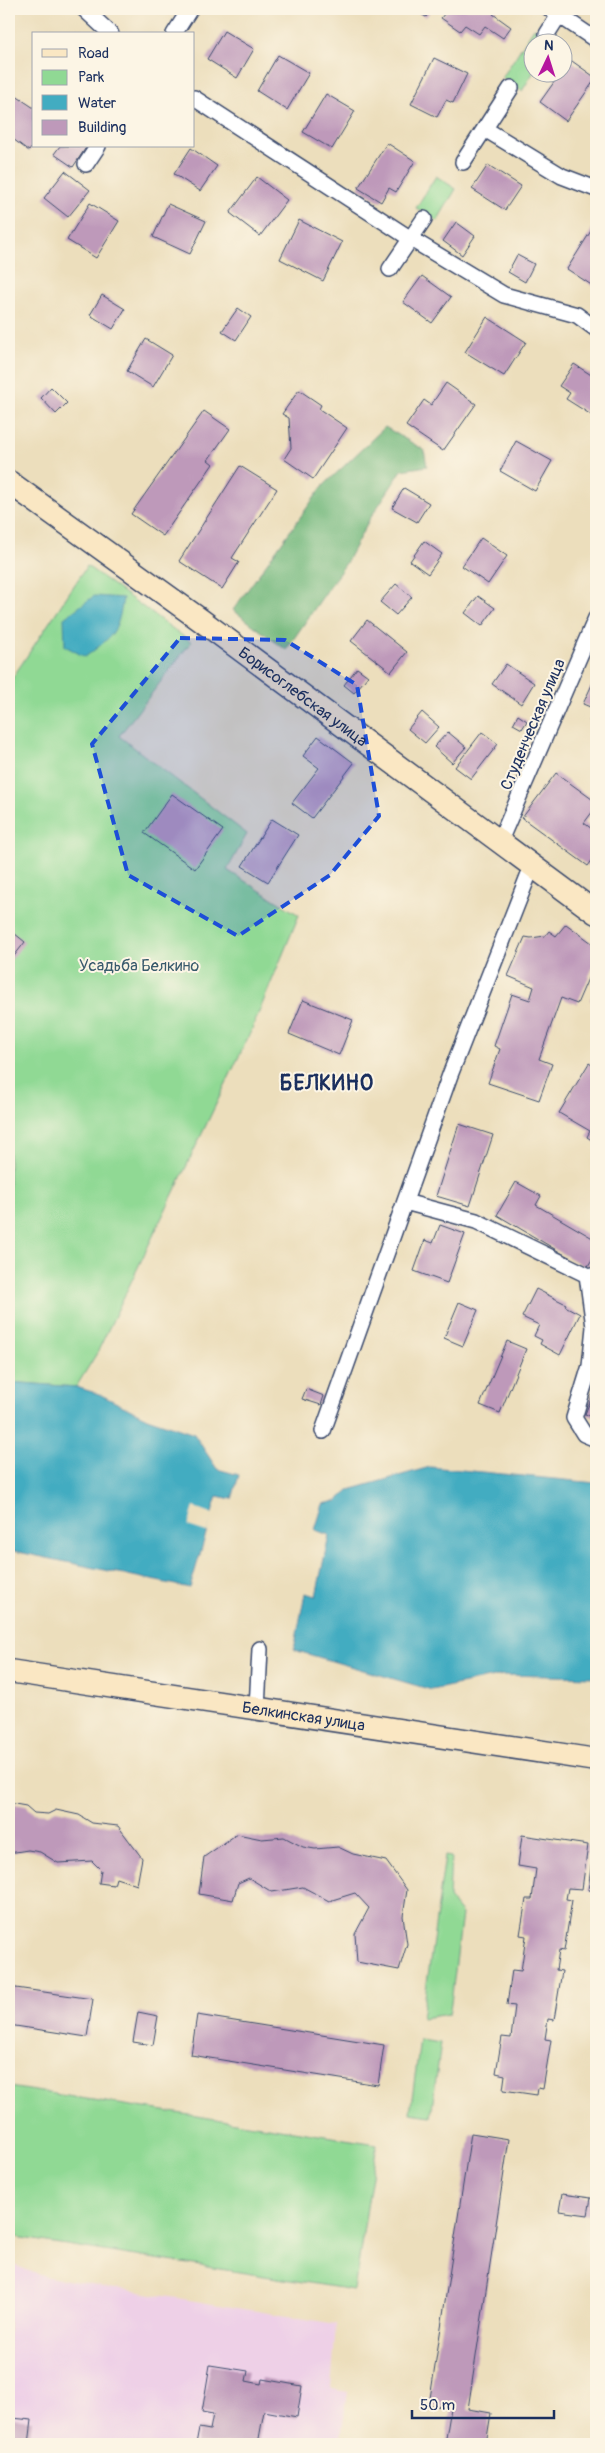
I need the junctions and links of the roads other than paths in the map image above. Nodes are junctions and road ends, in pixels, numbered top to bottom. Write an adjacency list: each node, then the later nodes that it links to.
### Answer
1 (84, 9): 4 (street)
2 (190, 9): 5 (street)
3 (554, 12): 6 (street); 7 (street)
4 (109, 32)
5 (175, 32)
6 (548, 32)
7 (596, 40)
8 (511, 88): 10 (street)
9 (195, 99): 16 (street)
10 (486, 129): 12 (street); 14 (street)
11 (97, 148): 13 (street)
12 (463, 162)
13 (86, 164)
14 (596, 189)
15 (424, 219): 16 (street)
16 (411, 239): 17 (street); 18 (street)
17 (390, 268)
18 (596, 329)
19 (9, 482): 21 (street, Борисоглебская улица)
20 (596, 618): 21 (street, Студенческая улица)
21 (499, 843): 22 (street, Борисоглебская улица)
22 (532, 866): 23 (street, Борисоглебская улица); 24 (street)
23 (596, 912)
24 (405, 1202): 25 (street); 26 (street)
25 (323, 1430)
26 (596, 1439)
27 (260, 1649): 29 (street)
28 (9, 1671): 29 (street, Белкинская улица)
29 (256, 1709): 30 (street, Белкинская улица)
30 (596, 1760)

